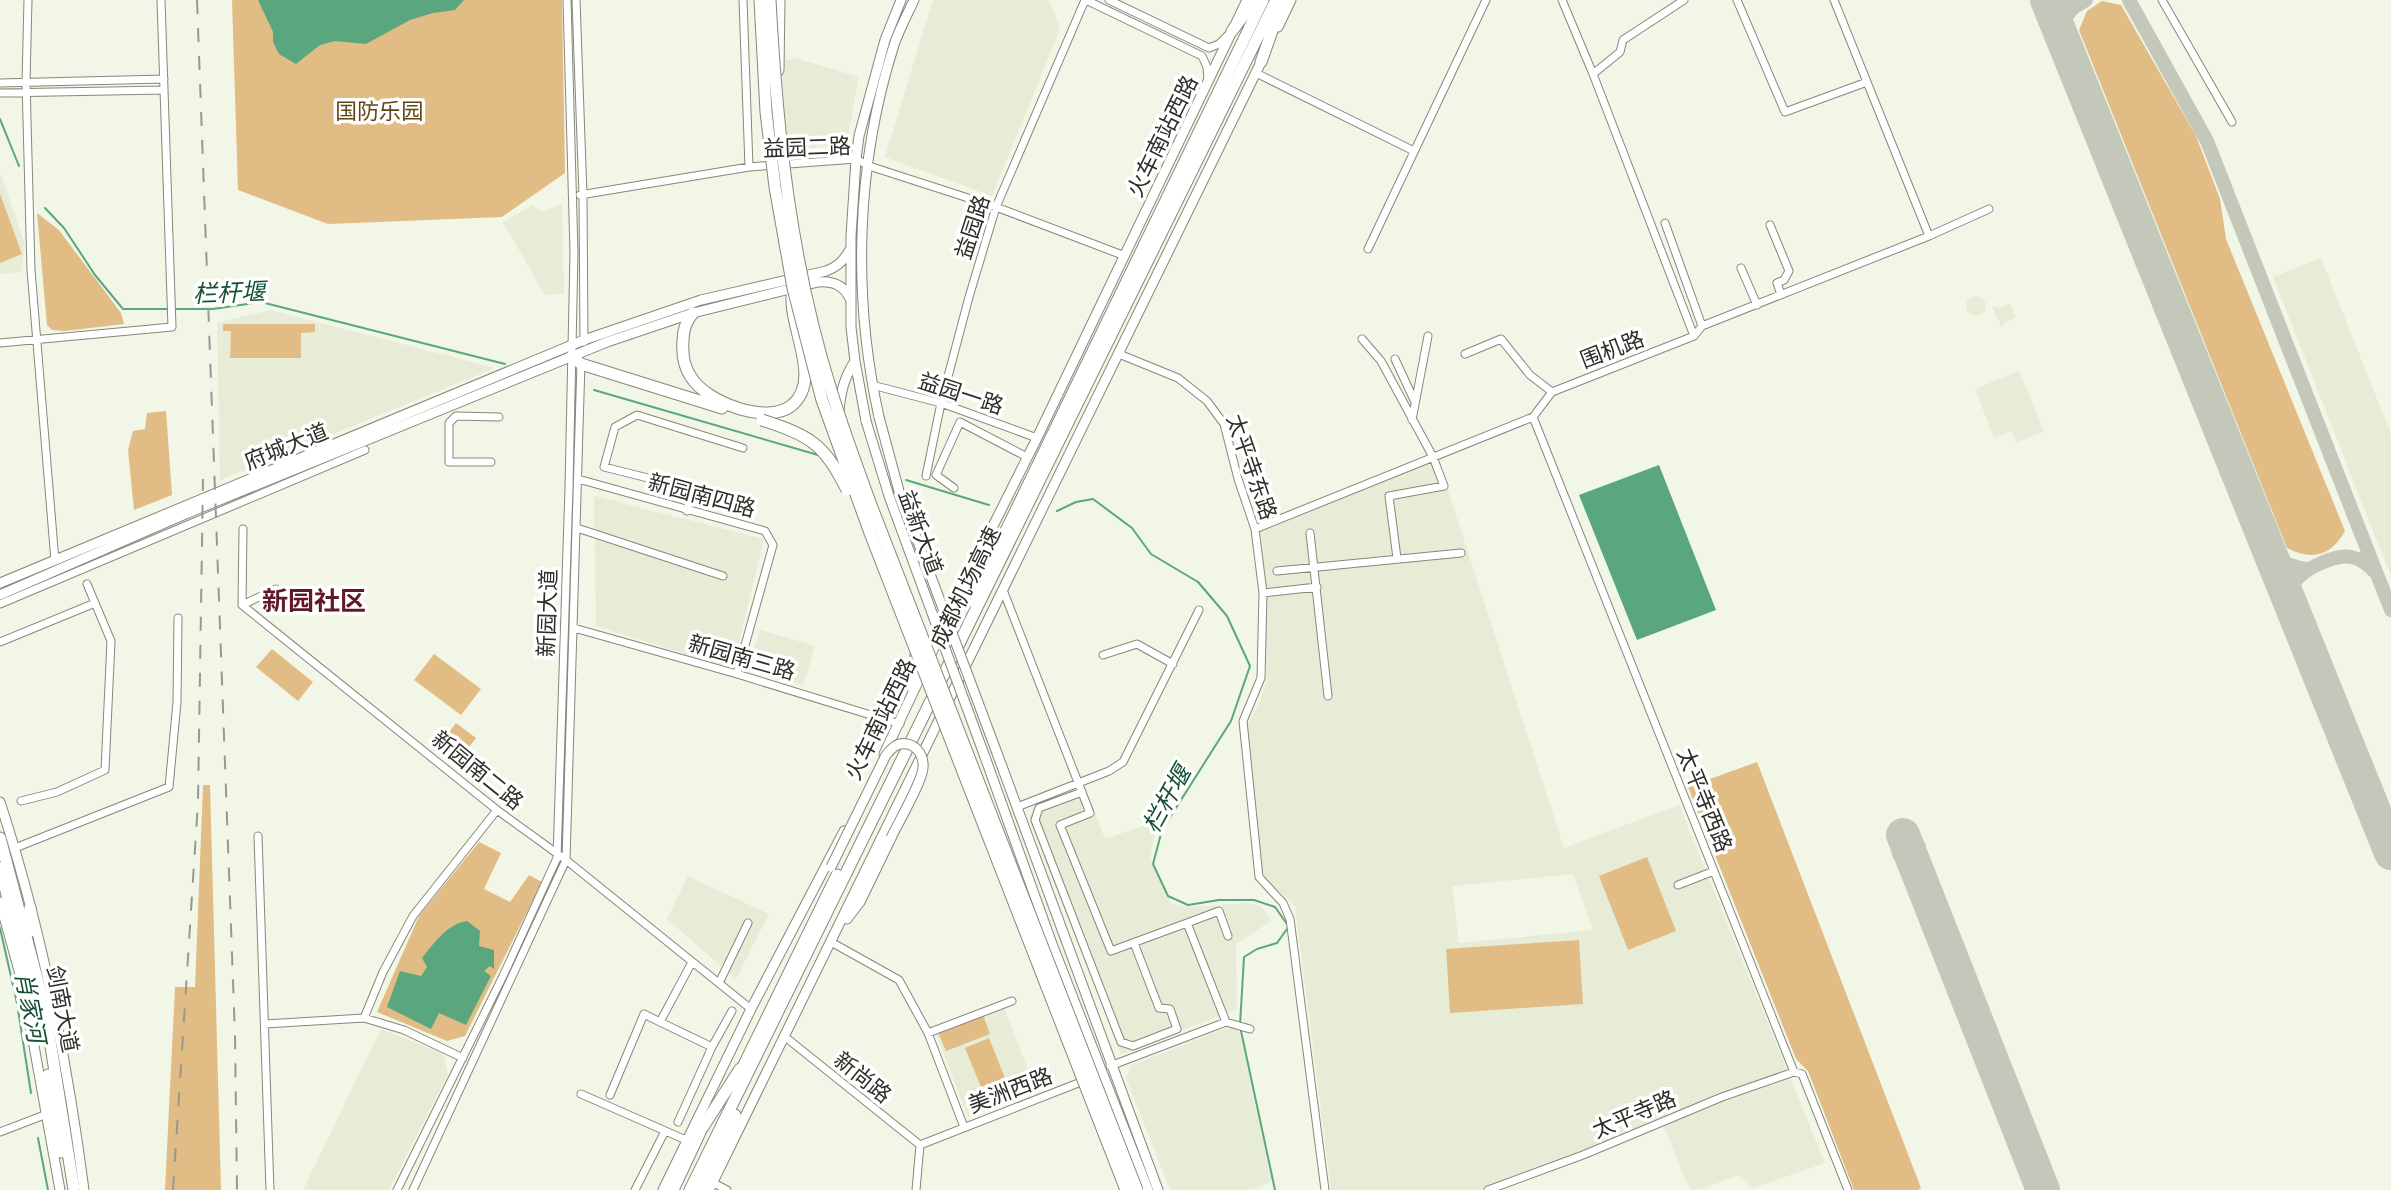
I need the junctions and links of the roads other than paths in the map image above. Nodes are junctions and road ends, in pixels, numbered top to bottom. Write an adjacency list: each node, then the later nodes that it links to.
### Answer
1 (28, 0): 29 (street)
2 (161, 0): 28 (street)
3 (567, 0): 42 (street, 新园大道)
4 (576, 0): 43 (street)
5 (743, 0): 41 (street)
6 (760, 0): 53 (highway, bridge)
7 (770, 0): 30 (highway, bridge)
8 (779, 0): 30 (highway, bridge)
9 (901, 0): 39 (main road, 益新大道)
10 (914, 0): 40 (main road, 益新大道)
11 (1085, 0): 33 (street); 44 (street, 益园路)
12 (1109, 0): 25 (street)
13 (1247, 0): 25 (main road, 火车南站西路)
14 (1255, 0): 25 (highway)
15 (1263, 0): 127 (highway, 成都机场高速)
16 (1276, 0): 127 (highway, 成都机场高速)
17 (1283, 0): 26 (highway)
18 (1291, 0): 26 (main road)
19 (1486, 0): 38 (street)
20 (1562, 0): 27 (street)
21 (1684, 0): 27 (street)
22 (1737, 0): 31 (street)
23 (1834, 0): 31 (street)
24 (2162, 0): 37 (street)
25 (1232, 31): 33 (main road, 火车南站西路)
26 (1258, 67): 38 (street); 66 (main road)
27 (1593, 74): 60 (street)
28 (164, 79): 29 (street); 34 (street)
29 (26, 82): 32 (street); 35 (street)
30 (774, 82): 192 (highway, bridge)
31 (1867, 82): 48 (street)
32 (0, 83)
33 (1208, 84): 51 (main road, 火车南站西路)
34 (164, 90): 35 (street); 62 (street)
35 (27, 92): 36 (street); 62 (street)
36 (0, 93)
37 (2232, 122)
38 (1414, 151): 50 (street)
39 (856, 159): 40 (street, 益园二路); 41 (street, 益园二路); 49 (main road, 益新大道)
40 (869, 166): 44 (street, 益园二路); 70 (main road, 益新大道)
41 (749, 167): 43 (street, 益园二路)
42 (573, 195): 43 (street, 益园二路); 65 (street, 新园大道)
43 (583, 195): 63 (street)
44 (996, 207): 51 (street, 益园二路); 73 (street, 益园路)
45 (1989, 209): 48 (street)
46 (1665, 223): 58 (street)
47 (1770, 225): 54 (street)
48 (1929, 236): 54 (street)
49 (851, 248): 55 (main road, 益新大道); 63 (main road, 府城大道)
50 (1368, 249)
51 (1125, 256): 80 (main road, 火车南站西路)
52 (1741, 268): 56 (street)
53 (793, 288): 76 (highway); 93 (highway, bridge)
54 (1781, 295): 56 (street)
55 (851, 301): 57 (main road); 69 (main road, 益新大道)
56 (1757, 305): 58 (street)
57 (693, 313): 65 (main road); 76 (highway)
58 (1702, 326): 60 (street, 围机路)
59 (1428, 336): 72 (street)
60 (1694, 336): 71 (street, 围机路)
61 (1362, 339): 78 (street)
62 (36, 340): 64 (street); 97 (street)
63 (584, 340): 65 (main road, 府城大道)
64 (0, 343)
65 (577, 354): 76 (highway); 87 (street, 新园大道); 97 (main road, 府城大道); 107 (main road, 府城大道); 131 (street, 新园大道)
66 (1119, 354): 92 (street, 太平寺东路); 105 (main road)
67 (1465, 354): 71 (street)
68 (1395, 359): 72 (street)
69 (855, 361): 119 (main road); 165 (main road, 益新大道, bridge)
70 (872, 385): 73 (street, 益园一路); 125 (main road, 益新大道, bridge)
71 (1552, 392): 77 (street)
72 (1415, 402): 78 (street)
73 (941, 403): 74 (street, 益园一路); 86 (street, 益园路)
74 (966, 411): 79 (street); 80 (street, 益园一路)
75 (499, 417): 85 (street)
76 (763, 417): 93 (highway, bridge)
77 (1533, 417): 84 (street); 134 (street, 太平寺西路)
78 (1412, 420): 84 (street)
79 (960, 422): 83 (street); 88 (street)
80 (1037, 438): 83 (main road, 火车南站西路)
81 (743, 448): 89 (street)
82 (365, 450): 109 (street)
83 (1027, 457): 119 (main road, 火车南站西路)
84 (1433, 457): 92 (street); 96 (street)
85 (491, 462)
86 (926, 476)
87 (578, 479): 89 (street, 新园南四路); 90 (street, 新园大道)
88 (954, 488)
89 (687, 511): 117 (street, 新园南四路)
90 (577, 528): 100 (street); 113 (street, 新园大道)
91 (243, 529): 110 (street)
92 (1255, 529): 106 (street, 太平寺东路)
93 (870, 533): 191 (highway, bridge)
94 (1310, 533): 98 (street)
95 (1461, 553): 96 (street)
96 (1397, 558): 98 (street)
97 (55, 561): 101 (main road, 府城大道)
98 (1315, 567): 99 (street); 103 (street)
99 (1277, 571)
100 (723, 576)
101 (0, 583)
102 (87, 584): 108 (street)
103 (1317, 587): 106 (street); 118 (street)
104 (276, 589): 110 (street)
105 (1003, 590): 121 (street); 143 (main road)
106 (1263, 593): 195 (street, 太平寺东路)
107 (0, 595)
108 (95, 603): 114 (street); 123 (street)
109 (0, 604)
110 (242, 605): 126 (street, 新园南二路)
111 (1199, 610): 116 (street)
112 (178, 618): 130 (street)
113 (574, 628): 117 (street, 新园南三路); 132 (street, 新园大道)
114 (0, 642)
115 (1103, 655): 116 (street)
116 (1173, 664): 121 (street)
117 (737, 674): 120 (street, 新园南三路)
118 (1328, 696)
119 (909, 704): 120 (main road, 火车南站西路)
120 (900, 724): 140 (main road, 火车南站西路)
121 (1078, 782): 122 (street); 125 (street)
122 (1082, 792): 144 (street); 144 (street)
123 (21, 801)
124 (0, 802): 130 (main road)
125 (1017, 807): 163 (main road, 益新大道)
126 (497, 810): 131 (street, 新园南二路); 152 (street)
127 (864, 830): 150 (highway, 成都机场高速); 161 (highway, 成都机场高速)
128 (258, 836): 155 (street)
129 (0, 838): 142 (highway, 剑南大道)
130 (15, 848): 137 (main road)
131 (557, 854): 132 (street, 新园南二路); 160 (street, 新园大道)
132 (566, 860): 145 (street, 新园南二路); 162 (street, 新园大道)
133 (0, 868): 142 (highway, 剑南大道)
134 (1714, 871): 135 (street); 164 (street, 太平寺西路)
135 (1678, 885)
136 (0, 902): 147 (main road)
137 (30, 908): 142 (highway); 179 (main road)
138 (748, 923): 146 (street)
139 (1187, 923): 141 (street); 144 (street); 154 (street)
140 (791, 932): 143 (main road, bridge); 149 (main road, 火车南站西路)
141 (1228, 936)
142 (24, 941): 147 (highway); 177 (highway, 剑南大道); 178 (highway, 剑南大道)
143 (831, 942): 157 (street); 158 (main road)
144 (1134, 943)
145 (692, 962): 146 (street, 新园南二路); 153 (street)
146 (719, 983): 149 (street, 新园南二路)
147 (23, 985): 168 (main road)
148 (1012, 1001): 157 (street)
149 (751, 1009): 173 (main road, 火车南站西路)
150 (780, 1009): 187 (highway, 成都机场高速); 188 (highway)
151 (732, 1011): 159 (street)
152 (364, 1018): 155 (street); 160 (street)
153 (660, 1022): 159 (street); 167 (street)
154 (1226, 1022): 156 (street); 163 (street)
155 (265, 1024): 180 (street)
156 (1250, 1029)
157 (928, 1033): 170 (street)
158 (784, 1036): 174 (street, 新尚路); 175 (main road)
159 (712, 1047): 169 (street)
160 (462, 1057): 162 (street); 181 (street, 新园大道)
161 (747, 1058): 185 (highway); 186 (highway, 成都机场高速)
162 (473, 1062): 182 (street, 新园大道)
163 (1111, 1065): 165 (street, 美洲西路); 194 (main road, 益新大道)
164 (1794, 1072): 196 (street, 太平寺路); 197 (street, 太平寺西路)
165 (1101, 1074): 170 (street, 美洲西路); 193 (main road, 益新大道)
166 (581, 1094): 171 (street)
167 (610, 1095)
168 (47, 1114): 172 (street); 176 (main road)
169 (678, 1122)
170 (964, 1127): 174 (street, 美洲西路)
171 (665, 1131): 173 (street); 183 (street)
172 (0, 1132)
173 (686, 1140): 184 (main road, 火车南站西路)
174 (920, 1145): 190 (street)
175 (711, 1186): 189 (street)
176 (60, 1190)
177 (67, 1190)
178 (74, 1190)
179 (84, 1190)
180 (270, 1190)
181 (397, 1190)
182 (413, 1190)
183 (635, 1190)
184 (663, 1190)
185 (673, 1190)
186 (682, 1190)
187 (690, 1190)
188 (700, 1190)
189 (727, 1190)
190 (916, 1190)
191 (1126, 1190)
192 (1137, 1190)
193 (1148, 1190)
194 (1158, 1190)
195 (1325, 1190)
196 (1488, 1190)
197 (1848, 1190)

